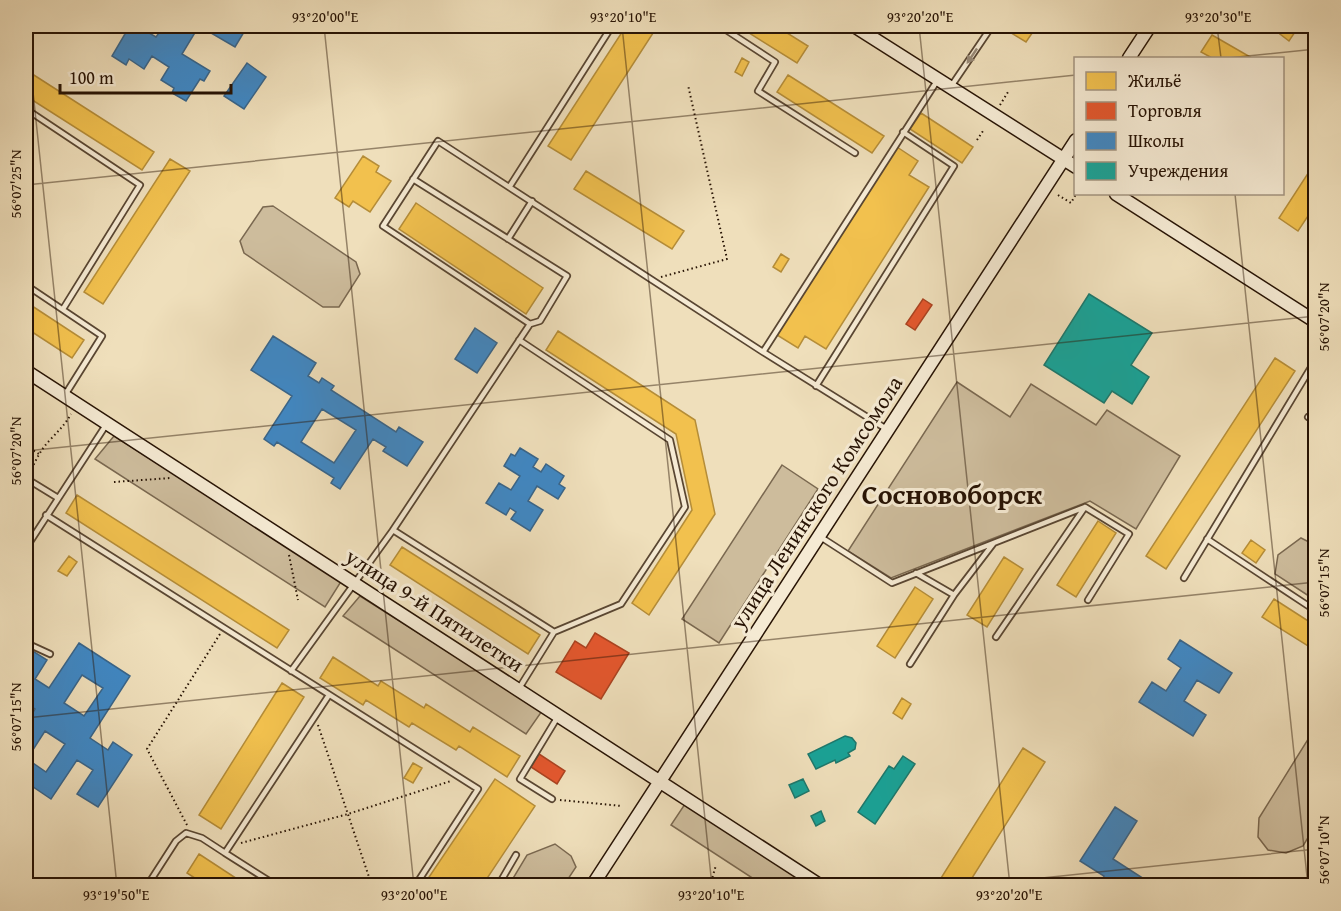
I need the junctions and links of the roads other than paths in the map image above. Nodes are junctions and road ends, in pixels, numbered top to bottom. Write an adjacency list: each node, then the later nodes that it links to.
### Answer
1 (612, 26): 16 (lane)
2 (720, 26): 12 (lane)
3 (854, 26): 7 (street)
4 (992, 26): 8 (lane, one-way to 8)
5 (1150, 26): 6 (street)
6 (1130, 57)
7 (939, 78): 8 (street); 10 (lane)
8 (951, 86): 13 (street)
9 (26, 109): 21 (lane)
10 (903, 132): 25 (lane); 28 (lane)
11 (1074, 143): 13 (street, улица Ленинского Комсомола)
12 (855, 153)
13 (1064, 159): 14 (street); 33 (street, улица Ленинского Комсомола)
14 (1074, 166)
15 (413, 179): 16 (lane); 19 (lane); 23 (lane)
16 (510, 186): 18 (lane)
17 (1118, 195): 22 (street)
18 (532, 201): 19 (lane); 25 (lane)
19 (508, 239): 23 (lane)
20 (26, 285): 21 (lane)
21 (63, 309): 29 (lane)
22 (1316, 322)
23 (530, 324): 24 (lane)
24 (519, 340): 38 (lane); 49 (lane)
25 (763, 352): 28 (lane)
26 (1316, 359): 40 (lane)
27 (26, 371): 29 (street, улица 9-й Пятилетки)
28 (816, 386): 33 (lane)
29 (64, 396): 32 (street, улица 9-й Пятилетки)
30 (1308, 417): 31 (lane)
31 (1316, 422)
32 (107, 423): 35 (lane); 45 (street, улица 9-й Пятилетки)
33 (888, 430): 39 (street, улица Ленинского Комсомола)
34 (27, 479): 35 (lane)
35 (58, 498): 37 (lane)
36 (1085, 507): 41 (lane); 47 (lane); 50 (lane)
37 (46, 515): 42 (lane); 54 (lane)
38 (393, 530): 45 (lane); 49 (lane)
39 (819, 536): 43 (lane); 58 (street, улица Ленинского Комсомола)
40 (1208, 539): 44 (lane); 48 (lane)
41 (993, 544): 43 (lane); 46 (lane)
42 (26, 548)
43 (916, 573): 46 (lane)
44 (1184, 578)
45 (354, 583): 54 (lane); 55 (street, улица 9-й Пятилетки)
46 (954, 595): 53 (lane)
47 (1088, 600)
48 (1316, 611)
49 (554, 632): 55 (lane)
50 (996, 637)
51 (26, 643): 52 (lane)
52 (51, 654)
53 (910, 664)
54 (291, 671): 56 (lane)
55 (518, 690): 57 (street, улица 9-й Пятилетки)
56 (329, 695): 60 (lane); 64 (lane)
57 (559, 716): 58 (street, улица 9-й Пятилетки); 59 (lane)
58 (659, 781): 66 (street, улица Ленинского Комсомола); 67 (street, улица 9-й Пятилетки)
59 (552, 799)
60 (225, 853): 62 (lane); 63 (lane)
61 (516, 855): 65 (lane)
62 (147, 885)
63 (277, 885)
64 (415, 885)
65 (498, 885)
66 (592, 885)
67 (821, 885)

